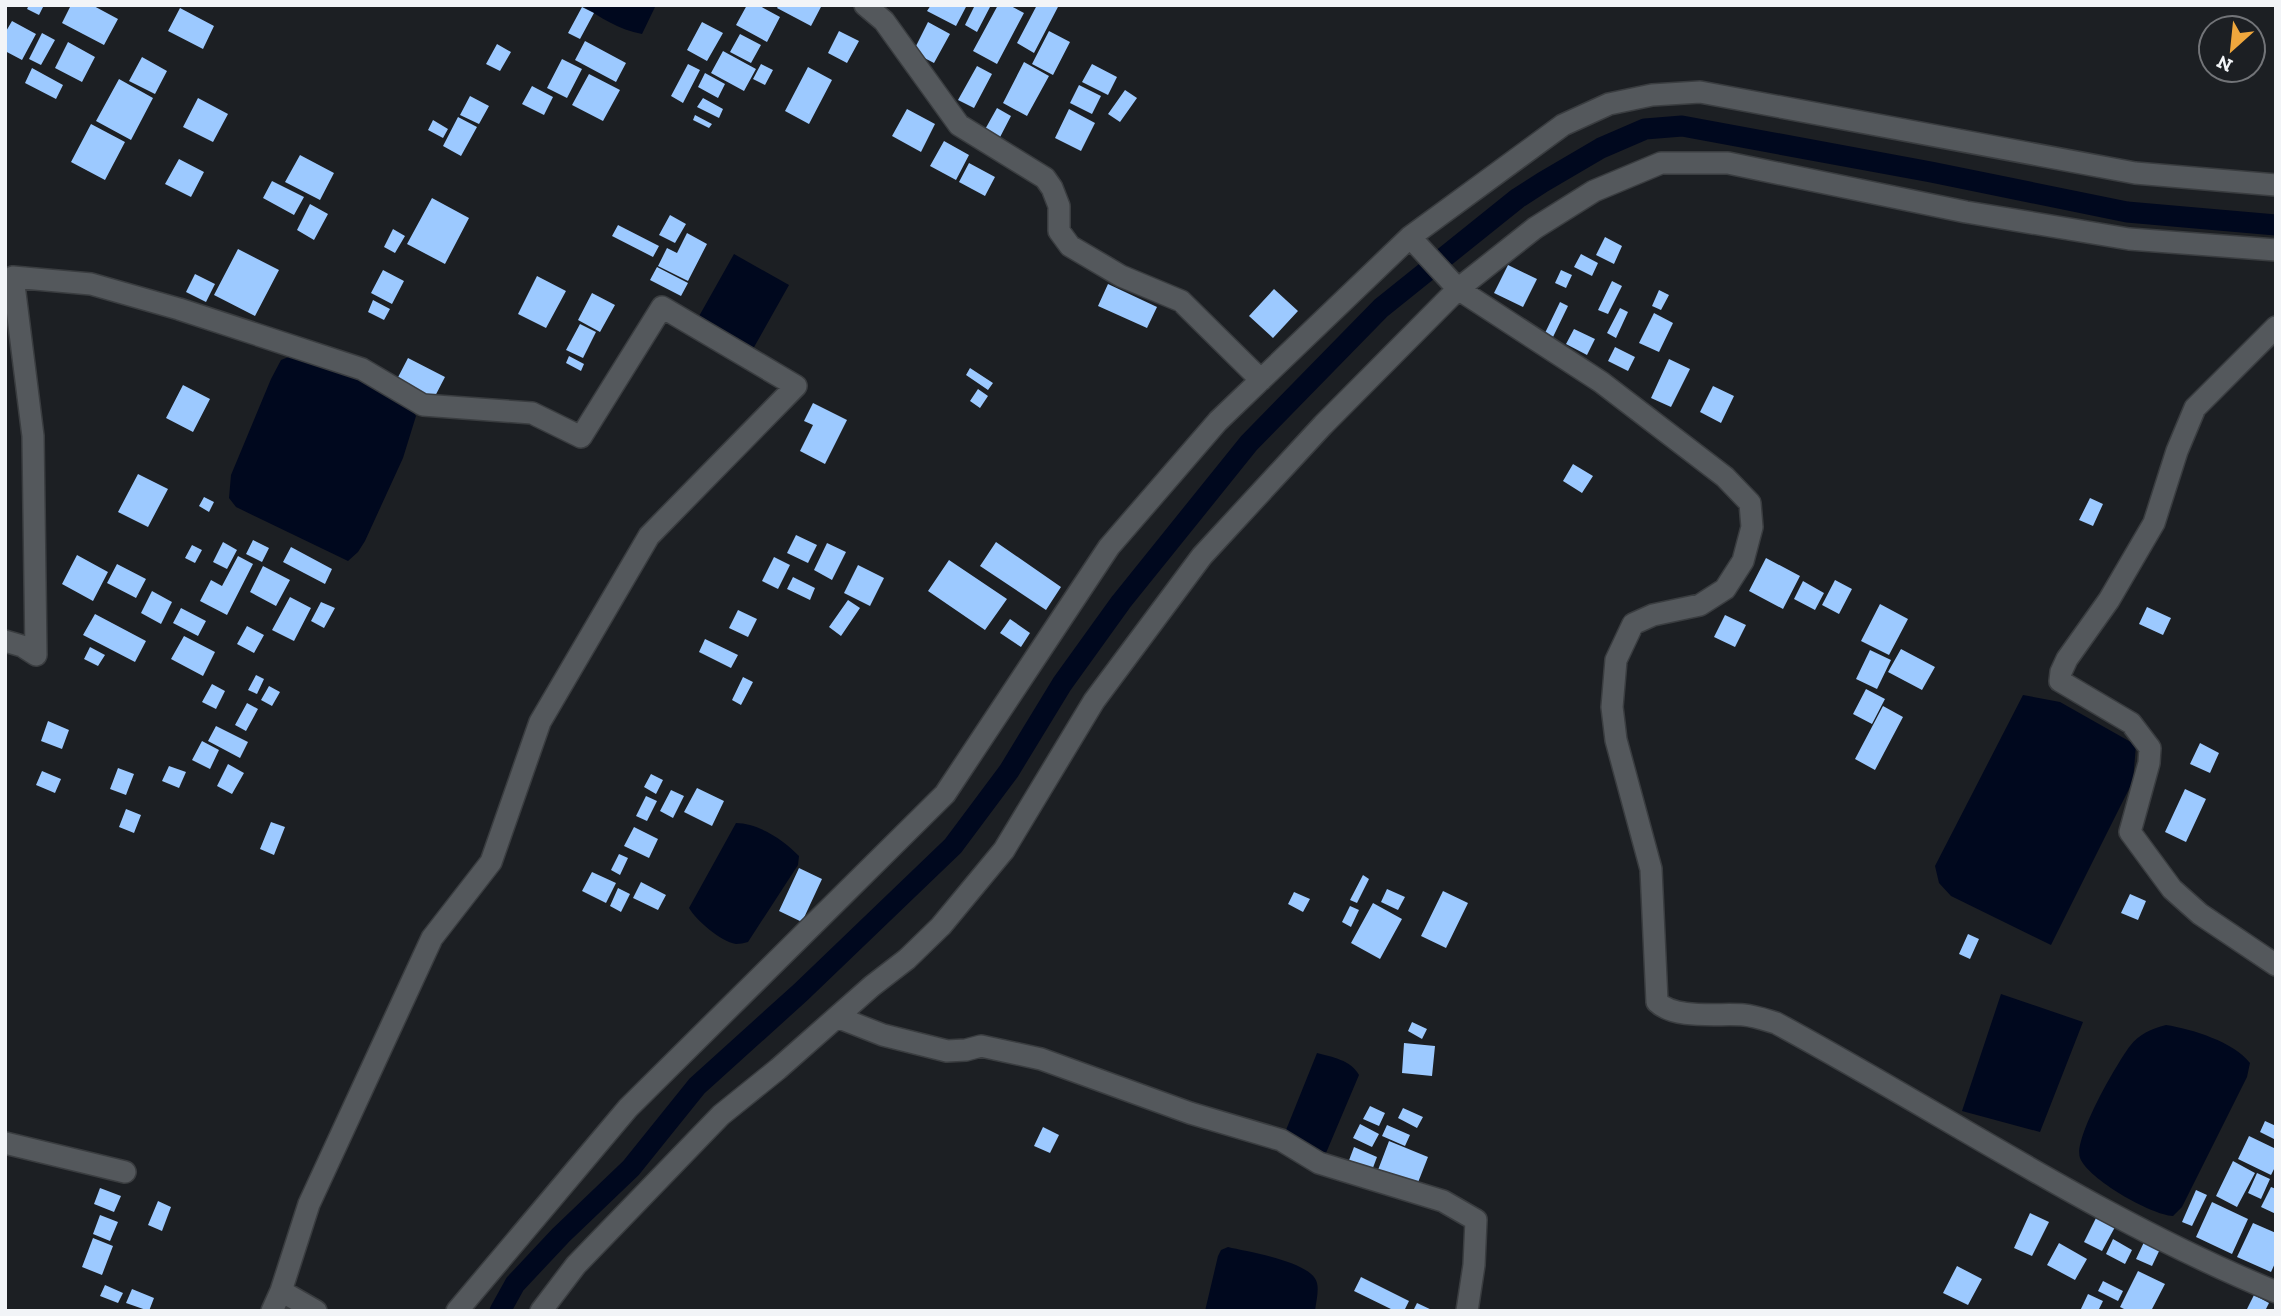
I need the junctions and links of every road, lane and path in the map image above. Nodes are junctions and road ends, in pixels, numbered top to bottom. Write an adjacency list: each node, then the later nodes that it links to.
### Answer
1 (865, 5): 7 (street)
2 (2276, 185): 3 (street)
3 (1410, 237): 5 (street); 7 (street)
4 (2276, 250): 5 (street)
5 (1458, 289): 10 (street); 13 (street)
6 (2276, 327): 9 (street)
7 (1261, 380): 16 (street)
8 (5, 641): 14 (street)
9 (2276, 965)
10 (837, 1017): 17 (street); 18 (street)
11 (5, 1143): 12 (street)
12 (125, 1172)
13 (2276, 1292)
14 (276, 1301): 15 (street)
15 (316, 1311)
16 (457, 1311)
17 (541, 1311)
18 (1467, 1311)

